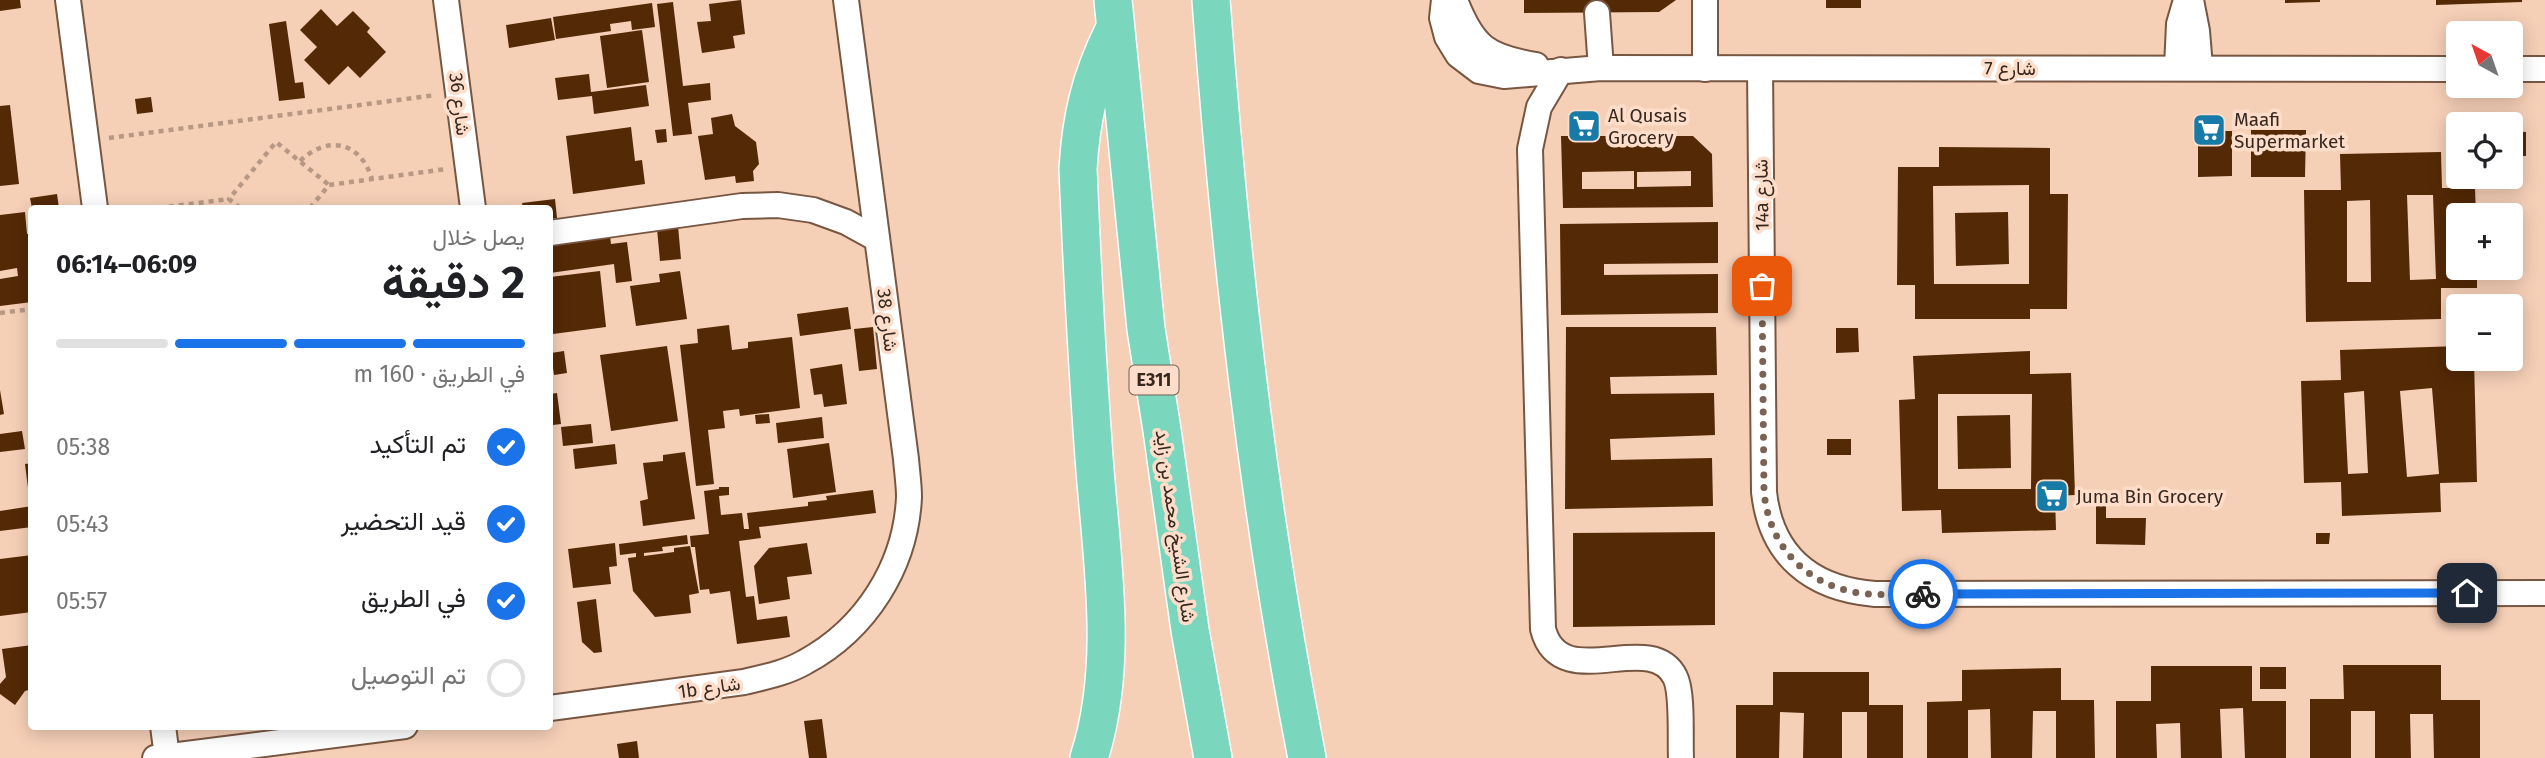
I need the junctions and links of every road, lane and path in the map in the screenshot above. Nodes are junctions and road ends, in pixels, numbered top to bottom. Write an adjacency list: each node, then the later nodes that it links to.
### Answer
1 (68, 0): 20 (street)
2 (446, 0): 19 (street, شارع 36)
3 (846, 0): 32 (street, شارع 38)
4 (1211, 0): 43 (highway)
5 (1444, 0): 18 (street)
6 (1455, 0): 18 (street)
7 (1705, 0): 13 (street)
8 (2188, 0): 11 (street)
9 (1597, 13): 12 (street)
10 (1114, 14): 41 (highway); 42 (highway, شارع الشيخ محمد بن زايد / E311)
11 (2189, 67): 14 (street, شارع 7); 15 (street, شارع 7)
12 (1601, 68): 13 (street, شارع 7); 18 (street, شارع 7)
13 (1705, 69): 14 (street, شارع 7)
14 (1760, 69): 35 (street, 14a شارع)
15 (2446, 69)
16 (2524, 69): 17 (street)
17 (2545, 69)
18 (1561, 70): 44 (street)
19 (458, 92): 20 (path); 22 (street, شارع 36)
20 (87, 141): 26 (street)
21 (300, 161): 23 (path); 24 (path); 25 (path)
22 (468, 166): 23 (path); 30 (street, شارع 36)
23 (372, 179): 24 (path)
24 (329, 185): 29 (path)
25 (229, 199): 27 (path); 28 (path)
26 (96, 205)
27 (195, 205)
28 (236, 205)
29 (312, 205)
30 (473, 205)
31 (553, 233): 32 (street)
32 (877, 239): 36 (street, شارع 38)
33 (28, 310): 34 (path)
34 (0, 313)
35 (2545, 593)
36 (853, 626): 37 (street, 1b شارع)
37 (553, 708)
38 (163, 730): 40 (street)
39 (373, 730): 40 (street)
40 (161, 757)
41 (1089, 758)
42 (1213, 758)
43 (1307, 758)
44 (1681, 758)

